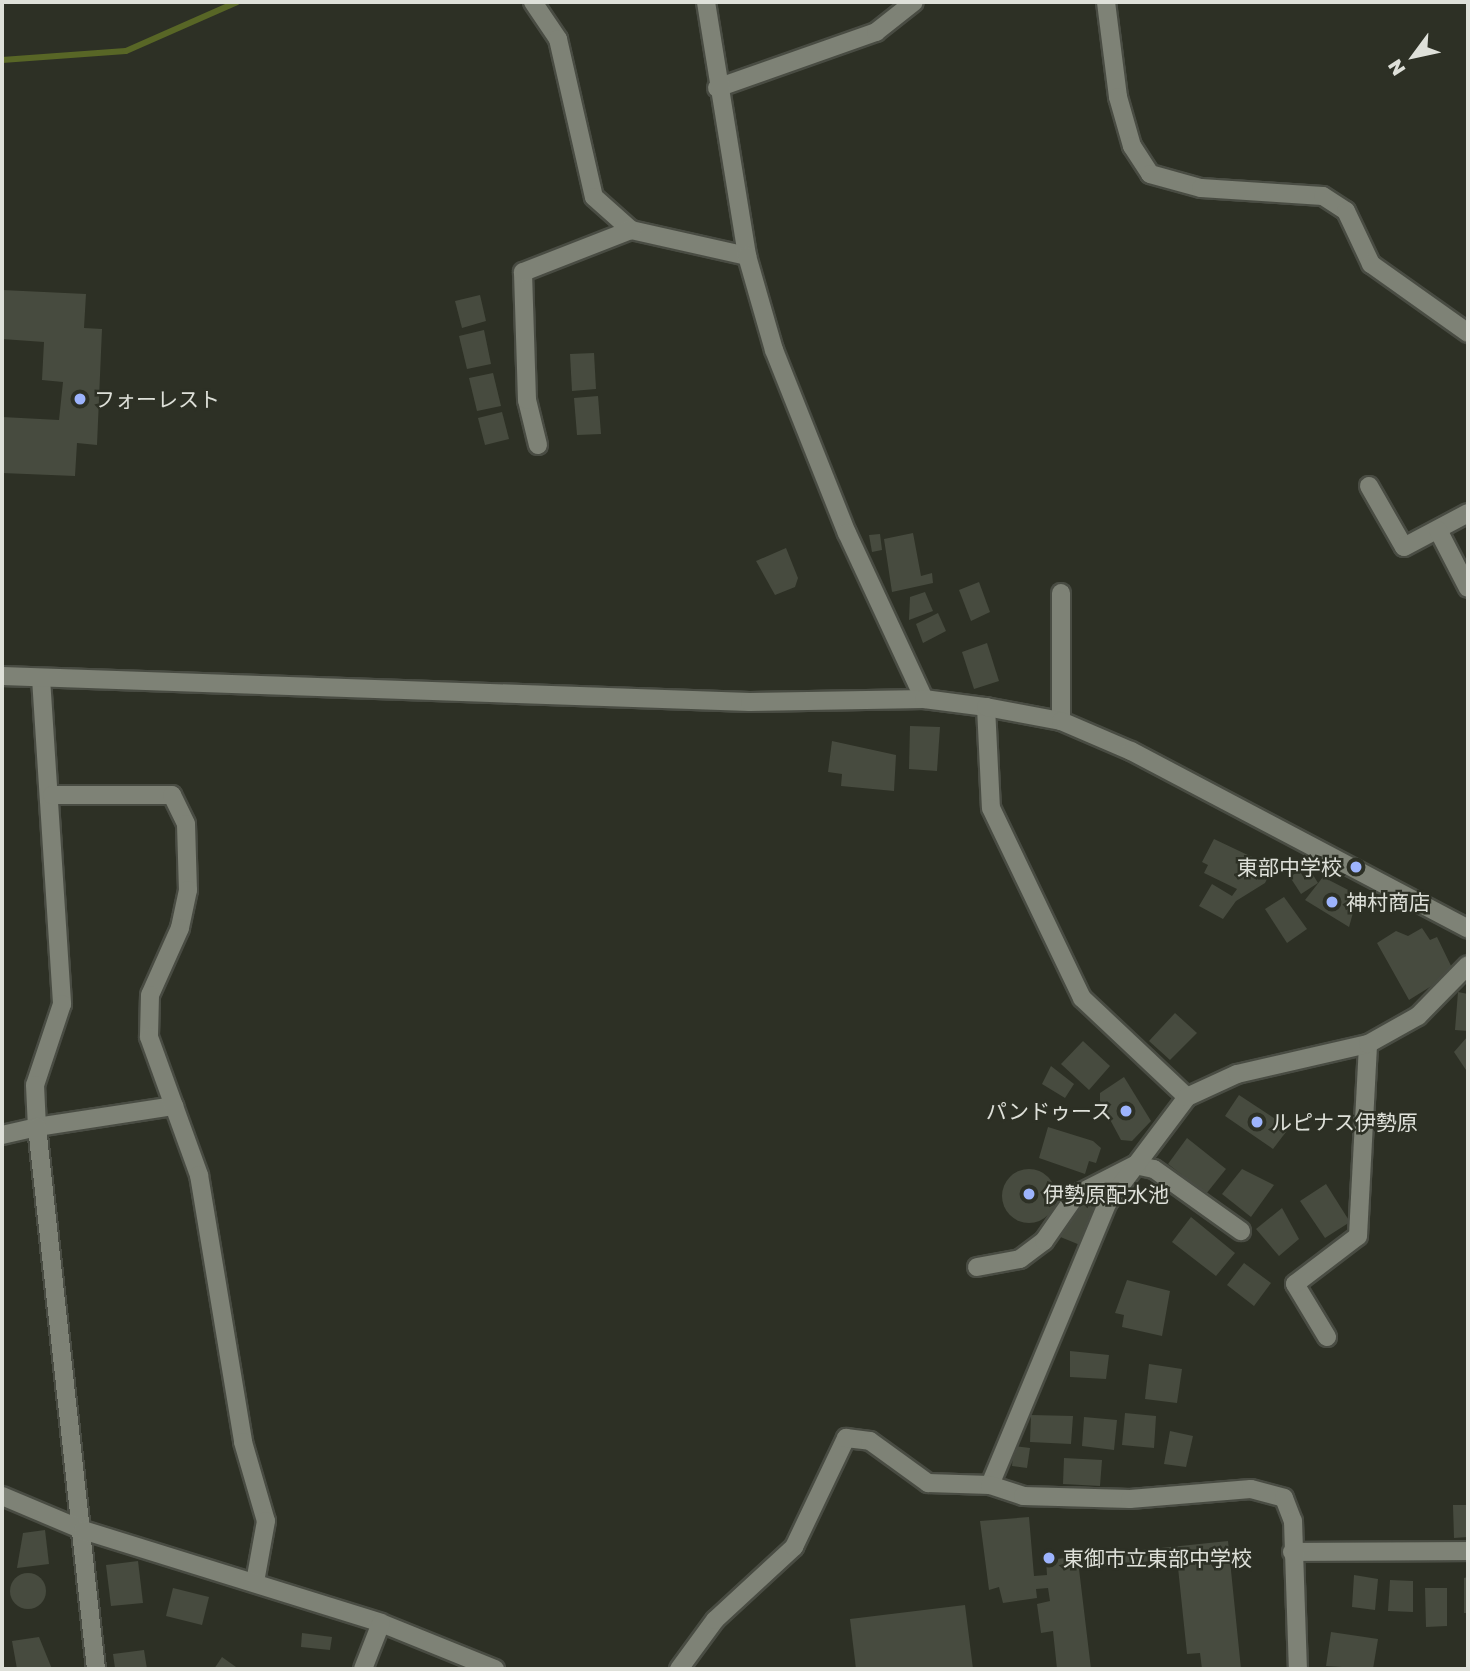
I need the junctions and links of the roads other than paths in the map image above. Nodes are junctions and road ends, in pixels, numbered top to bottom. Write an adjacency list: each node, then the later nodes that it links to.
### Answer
1 (533, 2): 6 (street)
2 (706, 2): 5 (street)
3 (914, 2): 5 (street)
4 (1106, 2): 8 (street)
5 (717, 88): 7 (street)
6 (631, 230): 7 (street); 9 (street)
7 (747, 256): 17 (street)
8 (1468, 333)
9 (538, 445)
10 (1369, 486): 12 (street)
11 (1468, 513): 12 (street)
12 (1438, 530): 13 (street)
13 (1468, 589)
14 (1061, 593): 19 (street)
15 (2, 676): 16 (street)
16 (41, 678): 17 (street); 20 (street)
17 (924, 699): 18 (street)
18 (986, 707): 19 (street); 24 (street)
19 (1061, 721): 21 (street)
20 (52, 795): 25 (street); 26 (street)
21 (1468, 929)
22 (1468, 965): 23 (street)
23 (1368, 1044): 24 (street); 31 (street)
24 (1187, 1097): 28 (street)
25 (174, 1106): 26 (street); 37 (street)
26 (37, 1127): 27 (street); 34 (street)
27 (2, 1135)
28 (1135, 1165): 29 (street); 30 (street); 32 (street)
29 (1241, 1231)
30 (977, 1267)
31 (1327, 1337)
32 (990, 1485): 36 (street); 42 (street)
33 (2, 1496): 34 (street)
34 (83, 1530): 37 (street); 39 (street)
35 (1468, 1550): 36 (street)
36 (1292, 1552): 43 (street)
37 (255, 1582): 38 (street)
38 (382, 1623): 40 (street); 41 (street)
39 (96, 1669)
40 (363, 1669)
41 (495, 1669)
42 (679, 1669)
43 (1298, 1669)

